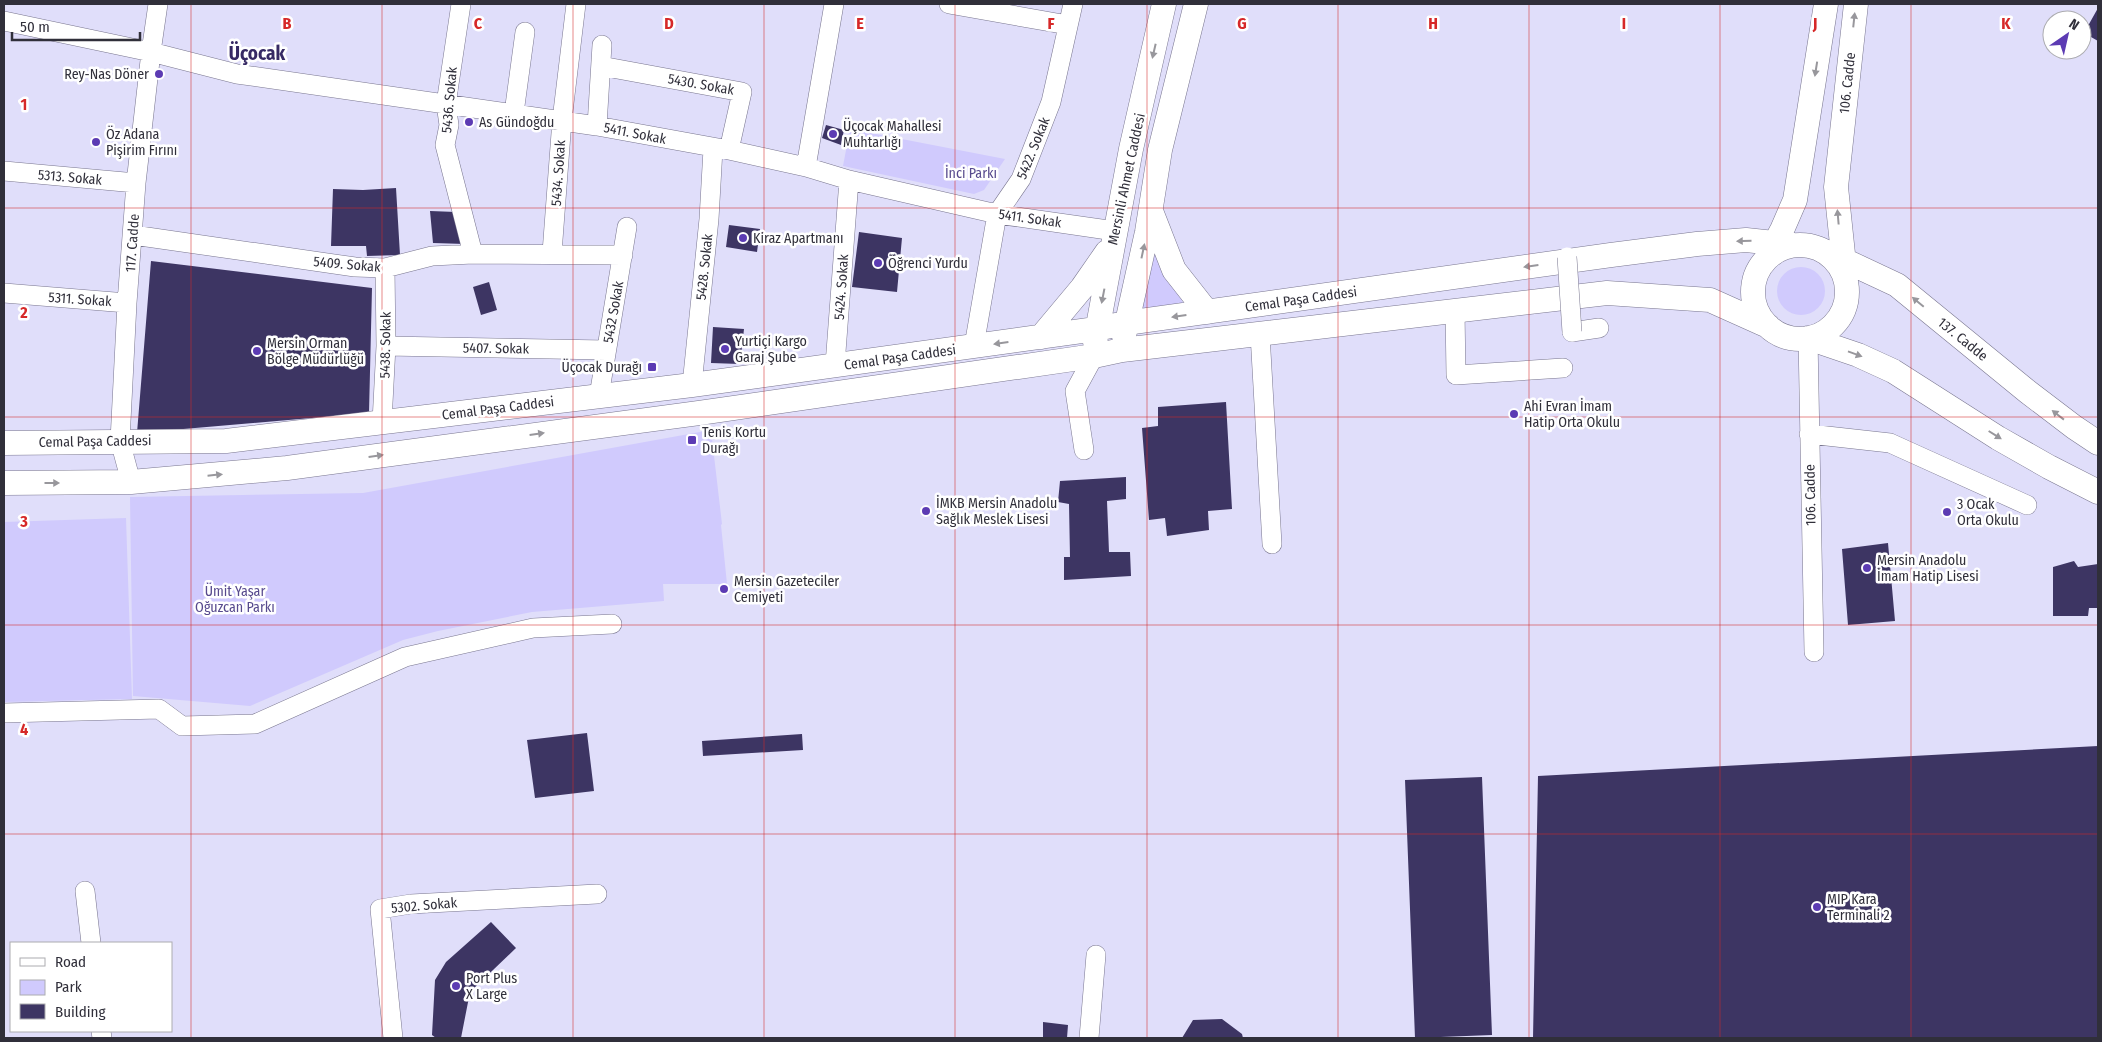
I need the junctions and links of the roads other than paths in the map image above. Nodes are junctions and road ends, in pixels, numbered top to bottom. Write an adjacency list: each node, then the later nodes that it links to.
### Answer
1 (158, 4): 15 (street, 117. Cadde)
2 (461, 4): 17 (street, 5436. Sokak)
3 (576, 4): 19 (street, 5434. Sokak)
4 (834, 4): 22 (street)
5 (949, 4): 12 (street)
6 (1073, 4): 12 (street, 5422. Sokak)
7 (1164, 4): 30 (main road, Mersinli Ahmet Caddesi, one-way to 30)
8 (1196, 4): 26 (main road, Mersinli Ahmet Caddesi)
9 (1826, 4): 31 (main road, one-way to 31)
10 (1856, 4): 37 (main road, 106. Cadde, one-way to 10)
11 (4, 21): 15 (street, 5411. Sokak)
12 (1068, 25): 27 (street, 5422. Sokak)
13 (525, 32): 18 (street)
14 (602, 45): 16 (street)
15 (151, 52): 17 (street, 5411. Sokak); 25 (street, 117. Cadde)
16 (601, 66): 20 (street); 21 (street, 5430. Sokak)
17 (446, 104): 18 (street, 5411. Sokak); 33 (street, 5436. Sokak)
18 (514, 113): 19 (street, 5411. Sokak)
19 (562, 120): 20 (street, 5411. Sokak); 32 (street, 5434. Sokak)
20 (597, 126): 21 (street, 5411. Sokak)
21 (721, 149): 22 (street, 5411. Sokak); 56 (street, 5428. Sokak)
22 (806, 167): 24 (street, 5411. Sokak)
23 (4, 171): 25 (street, 5313. Sokak)
24 (849, 180): 27 (street, 5411. Sokak); 54 (street, 5424. Sokak)
25 (136, 183): 29 (street, 117. Cadde)
26 (1151, 211): 41 (main road); 42 (main road, Mersinli Ahmet Caddesi, one-way to 26)
27 (997, 214): 30 (street, 5411. Sokak); 50 (street, 5422. Sokak)
28 (626, 227): 34 (street, 5432 Sokak)
29 (133, 235): 36 (street, 5409. Sokak); 39 (street, 117. Cadde)
30 (1114, 236): 45 (main road, Mersinli Ahmet Caddesi, one-way to 45); 47 (main road)
31 (1778, 249): 35 (main road, Cemal Paşa Caddesi, one-way to 35); 37 (main road, 137. Cadde); 43 (main road)
32 (552, 253): 33 (street, 5409. Sokak); 34 (street, 5409. Sokak)
33 (473, 254): 36 (street, 5409. Sokak)
34 (623, 255): 51 (street, 5432 Sokak)
35 (1598, 256): 41 (main road, Cemal Paşa Caddesi, one-way to 41); 44 (street, bridge)
36 (385, 268): 49 (street, 5438. Sokak)
37 (1845, 271): 48 (main road); 62 (main road, 137. Cadde, one-way to 37)
38 (4, 293): 39 (street, 5311. Sokak)
39 (127, 303): 60 (street, 117. Cadde)
40 (1455, 311): 43 (main road, Cemal Paşa Caddesi); 46 (main road, Cemal Paşa Caddesi); 55 (street)
41 (1207, 312): 42 (main road, Cemal Paşa Caddesi, one-way to 42)
42 (1126, 324): 45 (main road, Cemal Paşa Caddesi); 52 (main road, Mersinli Ahmet Caddesi)
43 (1768, 326): 48 (main road)
44 (1600, 328)
45 (1096, 330): 47 (main road, Cemal Paşa Caddesi); 53 (main road, Mersinli Ahmet Caddesi)
46 (1260, 334): 52 (main road, Cemal Paşa Caddesi); 68 (street)
47 (1041, 337): 50 (main road, Cemal Paşa Caddesi, one-way to 50)
48 (1808, 338): 59 (street, 106. Cadde); 66 (main road, one-way to 66)
49 (386, 346): 51 (street, 5407. Sokak); 58 (street, 5438. Sokak)
50 (974, 346): 54 (main road, Cemal Paşa Caddesi)
51 (606, 350): 57 (street, 5432 Sokak)
52 (1122, 350): 53 (main road, Cemal Paşa Caddesi)
53 (1094, 356): 63 (street); 64 (main road, Cemal Paşa Caddesi, one-way to 53)
54 (835, 365): 56 (main road, Cemal Paşa Caddesi)
55 (1563, 368)
56 (692, 385): 57 (main road, Cemal Paşa Caddesi)
57 (598, 396): 58 (main road, Cemal Paşa Caddesi)
58 (382, 422): 60 (main road, Cemal Paşa Caddesi)
59 (1809, 434): 67 (street); 70 (street, 106. Cadde)
60 (120, 440): 61 (main road, Cemal Paşa Caddesi); 64 (street, 117. Cadde)
61 (4, 443)
62 (2098, 443)
63 (1084, 450)
64 (131, 482): 65 (main road, Cemal Paşa Caddesi, one-way to 64)
65 (4, 483)
66 (2098, 492)
67 (2027, 505)
68 (1272, 544)
69 (612, 624): 71 (street)
70 (1814, 652)
71 (4, 712)
72 (85, 891): 74 (street)
73 (597, 894): 76 (street, 5302. Sokak)
74 (91, 942)
75 (1096, 955): 77 (street)
76 (393, 1038)
77 (1089, 1038)

